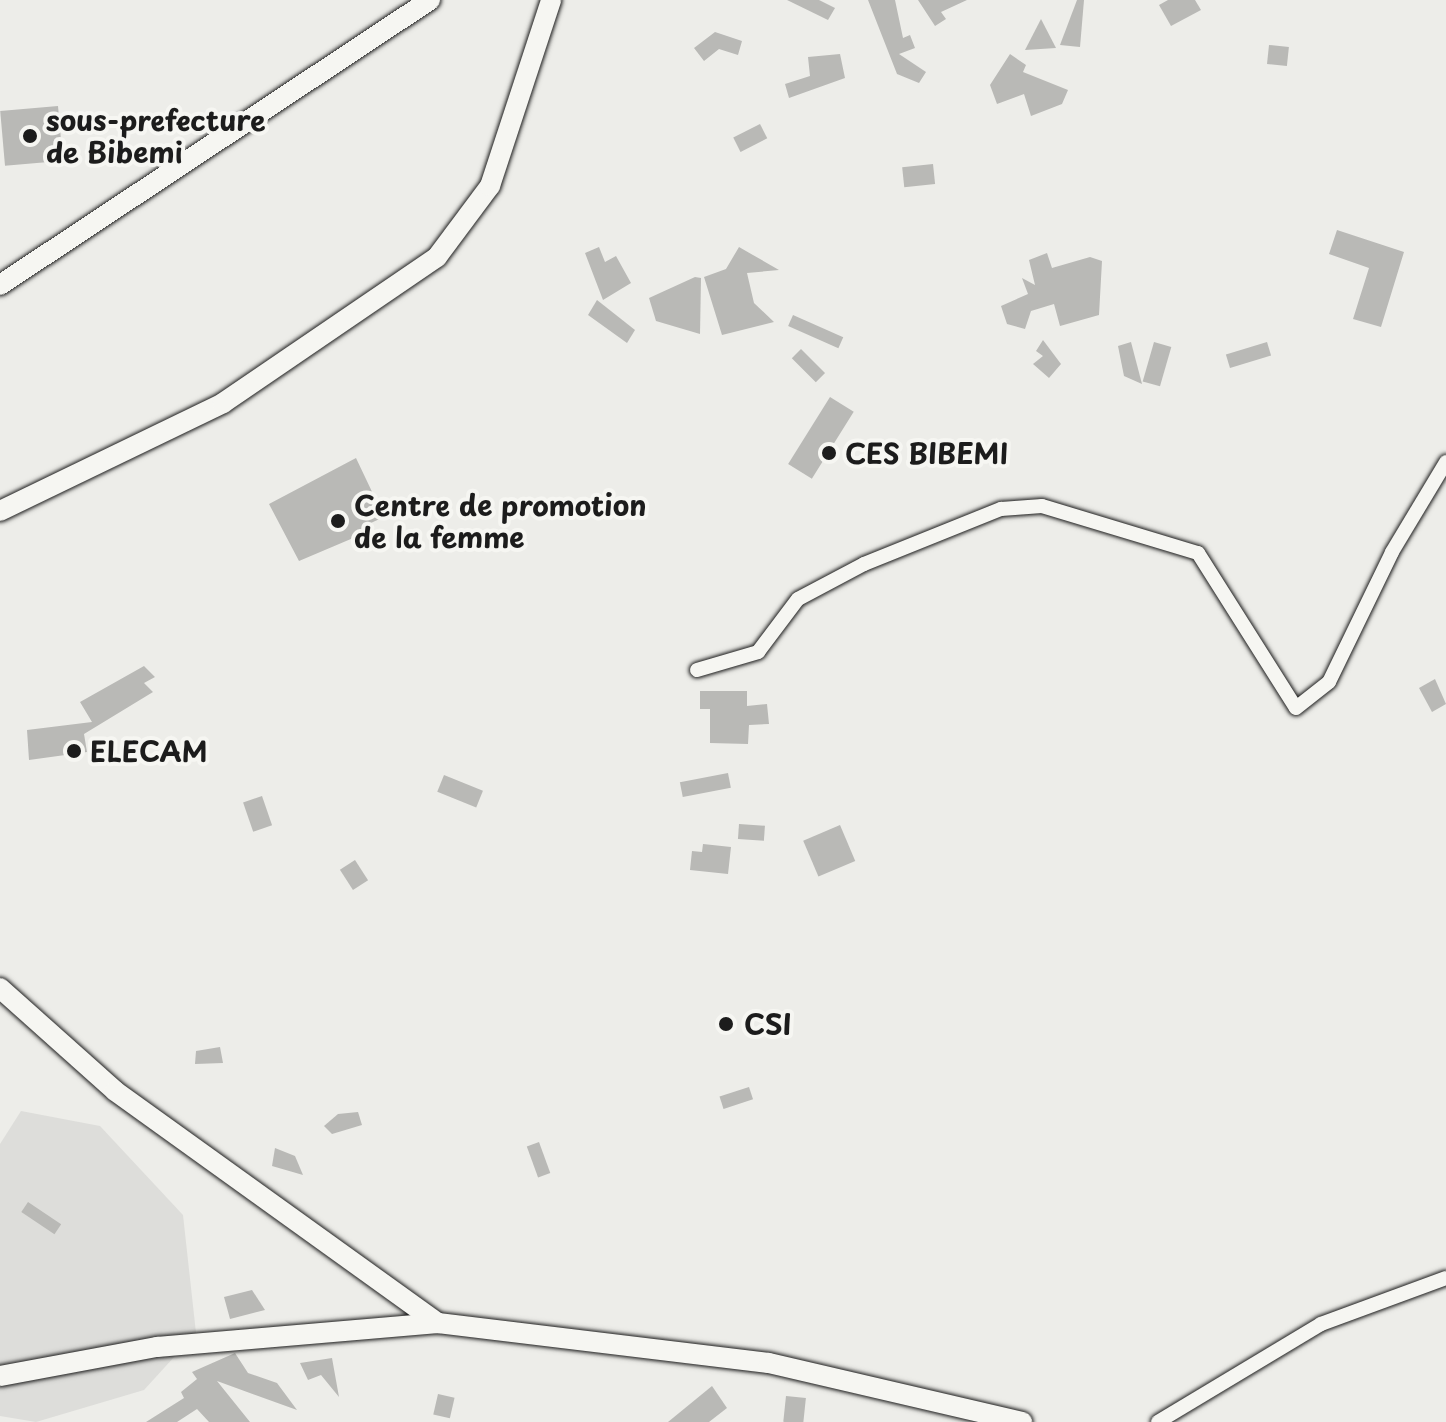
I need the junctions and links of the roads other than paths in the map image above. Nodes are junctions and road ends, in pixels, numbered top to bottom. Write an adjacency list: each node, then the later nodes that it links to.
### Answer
1 (430, 0): 3 (main road)
2 (551, 0): 5 (main road)
3 (0, 285)
4 (1446, 462): 6 (street)
5 (0, 511)
6 (697, 670)
7 (0, 988): 9 (main road)
8 (1446, 1278): 12 (street)
9 (438, 1323): 10 (main road); 11 (main road)
10 (0, 1376)
11 (1022, 1422)
12 (1158, 1422)

